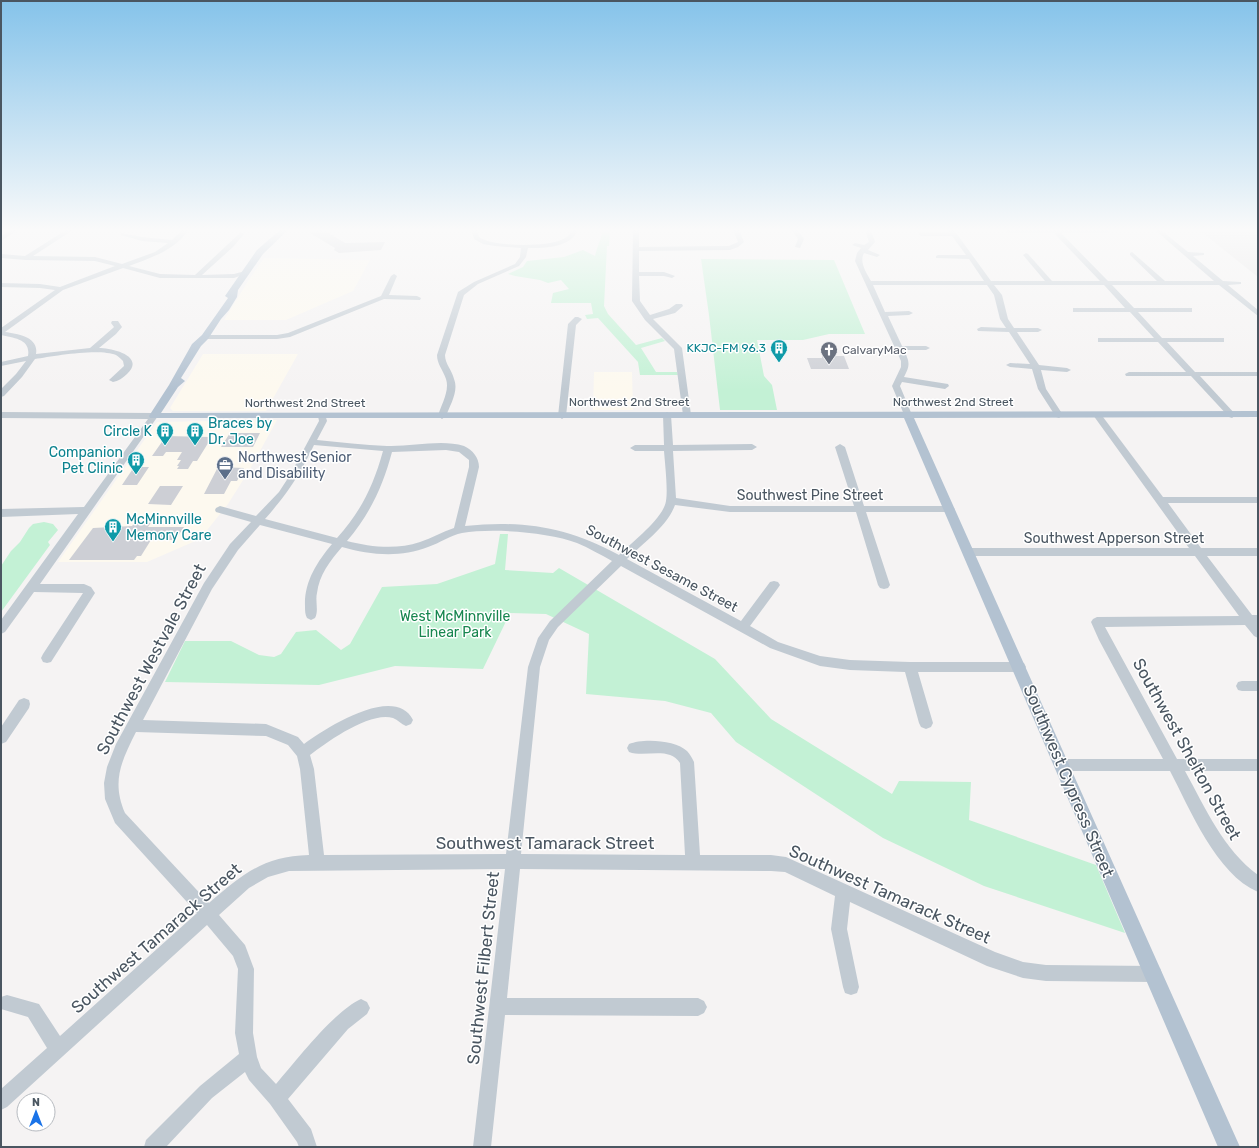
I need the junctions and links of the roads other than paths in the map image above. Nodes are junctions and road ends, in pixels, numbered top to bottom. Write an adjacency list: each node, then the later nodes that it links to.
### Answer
1 (869, 283): 19 (street)
2 (989, 283): 25 (street)
3 (1106, 283): 16 (street)
4 (1221, 283): 20 (street)
5 (75, 284): 11 (street)
6 (238, 284): 28 (main road)
7 (390, 284): 12 (street)
8 (475, 284): 58 (street)
9 (636, 284): 21 (street)
10 (1, 285): 11 (street)
11 (61, 289): 27 (street)
12 (384, 297): 13 (street); 28 (street)
13 (417, 298)
14 (679, 306): 21 (street)
15 (1076, 310): 16 (street)
16 (1132, 310): 17 (street); 30 (street)
17 (1189, 310)
18 (908, 313): 19 (street)
19 (883, 314): 32 (street)
20 (1258, 314)
21 (648, 318): 50 (street)
22 (578, 319): 59 (street)
23 (115, 323): 34 (street)
24 (981, 329): 25 (street)
25 (1012, 330): 26 (street); 38 (street)
26 (1038, 330)
27 (1, 332): 35 (street)
28 (205, 337): 56 (main road)
29 (1101, 340): 30 (street)
30 (1161, 340): 31 (street); 41 (street)
31 (1221, 340)
32 (899, 348): 33 (street); 43 (street)
33 (926, 348)
34 (91, 351): 35 (street); 44 (street)
35 (33, 357): 36 (street); 46 (street)
36 (1, 364)
37 (1010, 365): 38 (street)
38 (1036, 368): 39 (street); 52 (street)
39 (1067, 370)
40 (1129, 374): 41 (street)
41 (1193, 374): 42 (street); 54 (street)
42 (1255, 374)
43 (899, 378): 45 (street); 51 (street)
44 (113, 380)
45 (945, 386)
46 (1, 394)
47 (1258, 414): 54 (main road, Northwest 2nd Street)
48 (1, 415): 55 (street, Northwest 2nd Street)
49 (667, 415): 50 (main road, Northwest 2nd Street); 59 (main road, Northwest 2nd Street); 62 (street, Southwest Filbert Street)
50 (687, 415): 51 (main road, Northwest 2nd Street)
51 (908, 415): 52 (main road, Northwest 2nd Street); 71 (main road, Southwest Cypress Street)
52 (1059, 415): 53 (main road, Northwest 2nd Street)
53 (1097, 415): 54 (main road, Northwest 2nd Street); 67 (street)
54 (1232, 415)
55 (130, 416): 56 (street, Northwest 2nd Street); 60 (street)
56 (154, 416): 57 (main road, Northwest 2nd Street); 60 (street)
57 (322, 416): 58 (main road, Northwest 2nd Street); 61 (street, Southwest Westvale Street)
58 (442, 416): 59 (main road, Northwest 2nd Street)
59 (562, 416)
60 (143, 432): 72 (street)
61 (311, 442): 66 (street); 75 (street, Southwest Westvale Street)
62 (669, 447): 63 (street); 65 (street); 69 (street, Southwest Filbert Street)
63 (752, 447)
64 (840, 447): 70 (street)
65 (635, 448)
66 (388, 449): 76 (street); 77 (street)
67 (1160, 500): 68 (street); 79 (street)
68 (1258, 500)
69 (671, 501): 70 (street, Southwest Pine Street); 81 (street, Southwest Filbert Street)
70 (860, 508): 71 (street, Southwest Pine Street); 83 (street)
71 (950, 509): 78 (main road, Southwest Cypress Street)
72 (86, 510): 74 (street); 84 (street)
73 (220, 510): 75 (street, Southwest Sesame Street)
74 (1, 513)
75 (259, 521): 77 (street, Southwest Sesame Street); 98 (street, Southwest Westvale Street)
76 (459, 530): 77 (street, Southwest Sesame Street); 81 (street, Southwest Sesame Street)
77 (340, 543): 85 (street)
78 (969, 552): 79 (street, Southwest Apperson Street); 92 (main road, Southwest Cypress Street)
79 (1198, 552): 80 (street, Southwest Apperson Street); 86 (street)
80 (1258, 552)
81 (621, 560): 87 (street, Southwest Sesame Street); 105 (street, Southwest Filbert Street)
82 (774, 585): 87 (street)
83 (884, 585)
84 (30, 588): 88 (street); 90 (street)
85 (311, 615)
86 (1254, 620): 89 (street); 103 (street, Southwest Shelton Street)
87 (742, 628): 91 (street, Southwest Sesame Street)
88 (1, 629)
89 (1258, 633)
90 (47, 658)
91 (910, 667): 92 (street, Southwest Sesame Street); 97 (street)
92 (1020, 667): 102 (main road, Southwest Cypress Street)
93 (1242, 686): 94 (street)
94 (1258, 686)
95 (24, 704): 99 (street)
96 (406, 720): 101 (street)
97 (926, 723)
98 (133, 726): 101 (street); 110 (street, Southwest Westvale Street)
99 (1, 738)
100 (634, 748): 107 (street)
101 (303, 753): 106 (street)
102 (1062, 765): 103 (street); 111 (main road, Southwest Cypress Street)
103 (1174, 765): 104 (street); 108 (street, Southwest Shelton Street)
104 (1258, 765)
105 (513, 861): 106 (street, Southwest Tamarack Street); 107 (street, Southwest Tamarack Street); 114 (street, Southwest Filbert Street)
106 (317, 862): 110 (street, Southwest Tamarack Street)
107 (693, 862): 109 (street, Southwest Tamarack Street)
108 (1258, 884)
109 (844, 891): 111 (street, Southwest Tamarack Street); 112 (street)
110 (208, 914): 117 (street, Southwest Tamarack Street); 118 (street, Southwest Westvale Street)
111 (1154, 974): 124 (main road, Southwest Cypress Street)
112 (851, 987)
113 (7, 1003): 117 (street)
114 (497, 1006): 115 (street); 123 (street, Southwest Filbert Street)
115 (698, 1007)
116 (361, 1008): 119 (street)
117 (58, 1049): 120 (street, Southwest Tamarack Street)
118 (248, 1058): 119 (street, Southwest Westvale Street); 121 (street)
119 (276, 1098): 122 (street, Southwest Westvale Street)
120 (1, 1101)
121 (153, 1147)
122 (308, 1147)
123 (482, 1147)
124 (1229, 1147)

